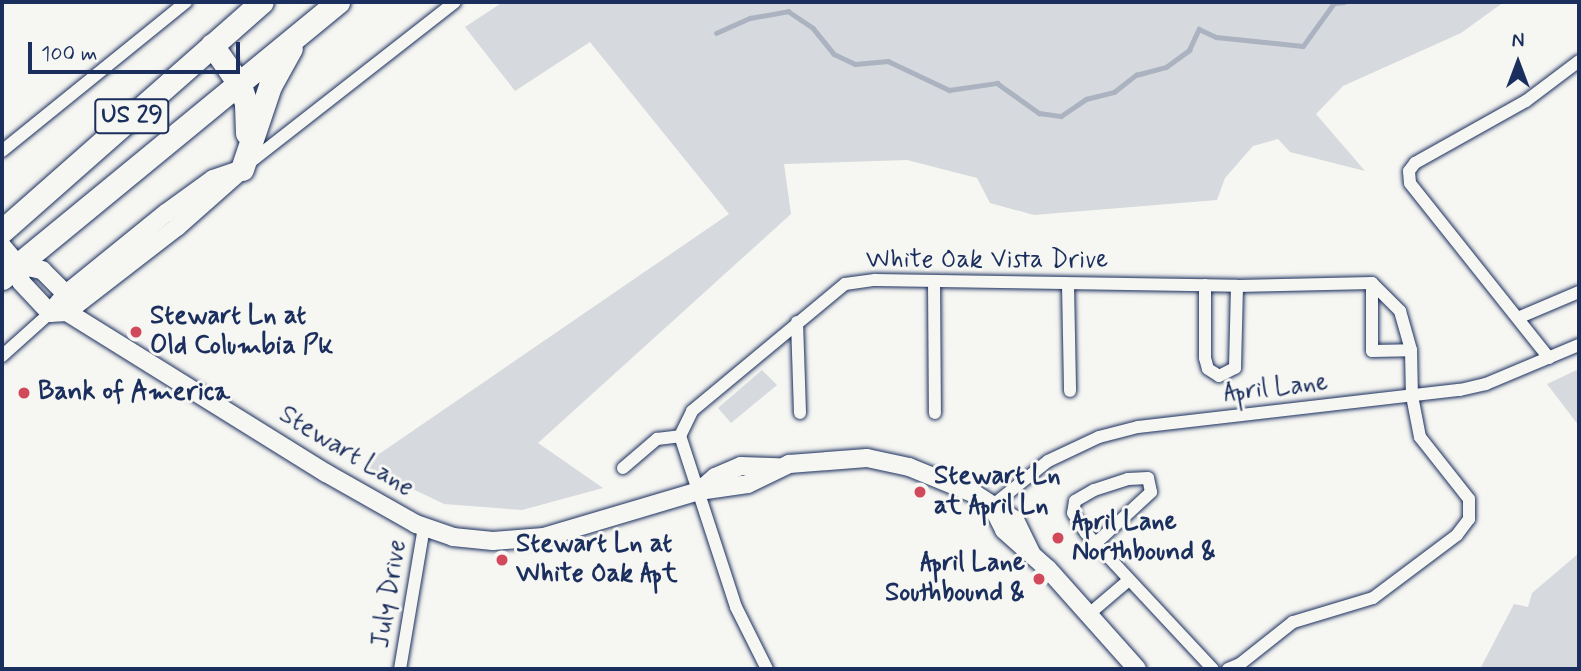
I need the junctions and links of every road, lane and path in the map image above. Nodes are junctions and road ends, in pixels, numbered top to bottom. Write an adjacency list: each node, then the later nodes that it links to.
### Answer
1 (186, 2): 10 (street)
2 (262, 2): 6 (highway, US 29)
3 (338, 2): 5 (highway, US 29)
4 (455, 2): 11 (street)
5 (300, 33): 8 (highway, US 29); 9 (highway)
6 (212, 45): 8 (highway); 12 (highway, US 29)
7 (1579, 61): 23 (street)
8 (240, 85): 9 (highway); 14 (highway, US 29)
9 (248, 147): 11 (highway)
10 (2, 151)
11 (242, 169): 21 (street); 22 (street)
12 (2, 231)
13 (2, 246): 14 (street, Stewart Lane)
14 (10, 271): 21 (street, Stewart Lane); 22 (street, Stewart Lane)
15 (934, 281): 17 (street, White Oak Vista Drive); 24 (street, White Oak Vista Drive); 32 (street)
16 (1372, 283): 19 (street, White Oak Vista Drive); 26 (street); 26 (street)
17 (1068, 284): 18 (street, White Oak Vista Drive); 29 (street)
18 (1205, 285): 19 (street, White Oak Vista Drive); 19 (street)
19 (1237, 286)
20 (1579, 292): 23 (street)
21 (66, 294): 22 (street)
22 (58, 313): 27 (street); 37 (street, Stewart Lane)
23 (1520, 317): 28 (street)
24 (797, 322): 31 (street); 33 (street, White Oak Vista Drive)
25 (1579, 345): 28 (street, April Lane)
26 (1411, 350): 30 (street)
27 (2, 356)
28 (1549, 358): 30 (street, April Lane)
29 (1070, 391)
30 (1412, 396): 36 (street, April Lane); 45 (street)
31 (800, 412)
32 (935, 413)
33 (680, 436): 34 (street); 35 (street)
34 (623, 468)
35 (699, 491): 36 (street, Stewart Lane); 37 (street, Stewart Lane); 42 (street)
36 (992, 506): 40 (street, Stewart Lane)
37 (424, 527): 41 (street, July Drive)
38 (1096, 543): 38 (street); 39 (street)
39 (1129, 580): 40 (street); 44 (street)
40 (1089, 614): 43 (street, Stewart Lane)
41 (400, 669)
42 (767, 669)
43 (1137, 669)
44 (1213, 669)
45 (1227, 669)

